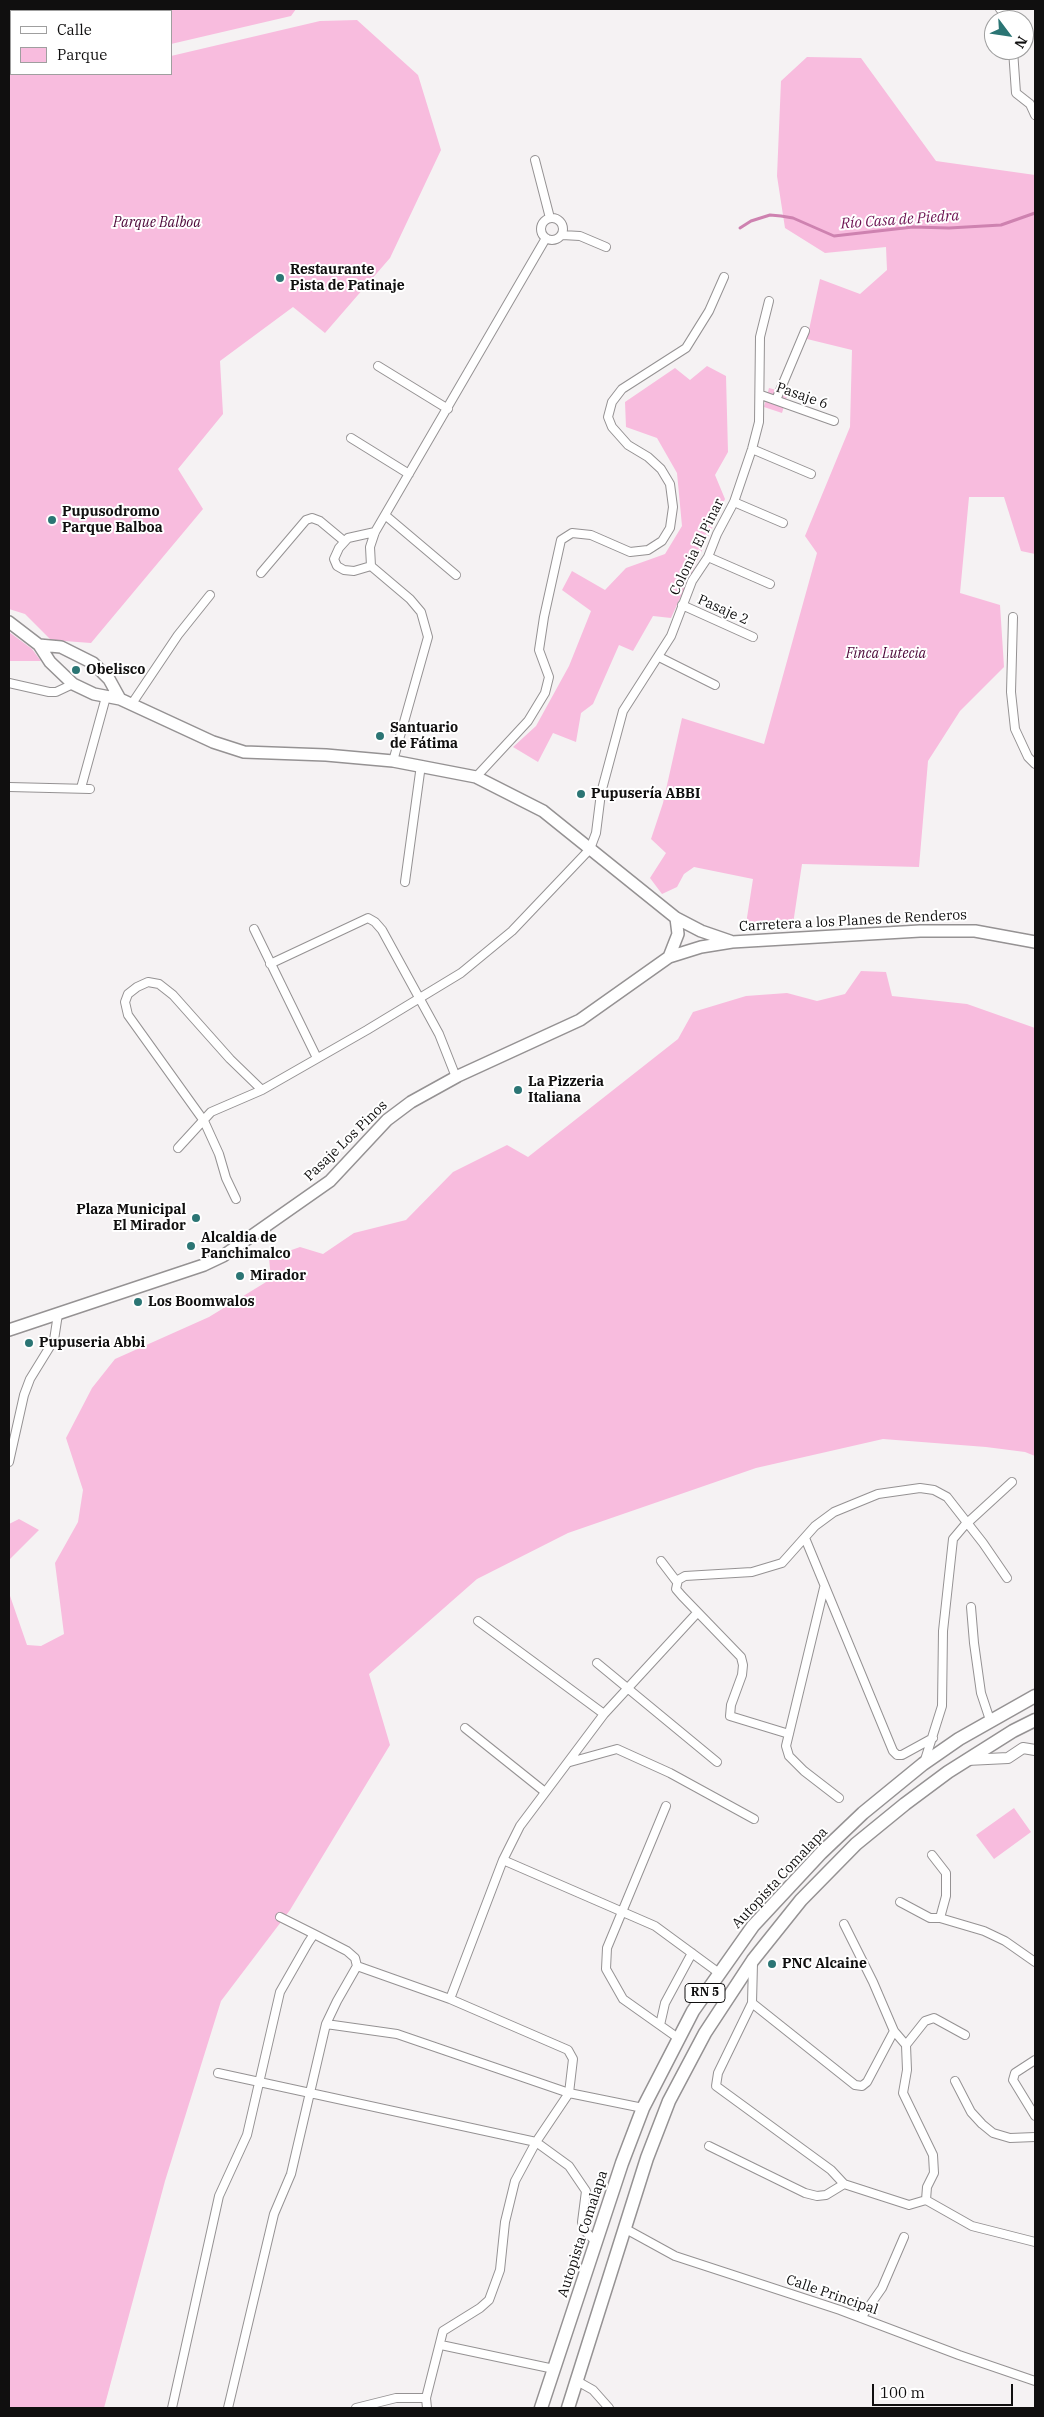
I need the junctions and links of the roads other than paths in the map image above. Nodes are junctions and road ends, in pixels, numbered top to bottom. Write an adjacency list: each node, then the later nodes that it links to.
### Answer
1 (1014, 60): 2 (street)
2 (1035, 115)
3 (534, 160): 4 (street)
4 (550, 218): 5 (street); 6 (street)
5 (562, 235): 6 (street); 7 (street)
6 (546, 238): 14 (street)
7 (606, 247)
8 (724, 277): 46 (street)
9 (769, 301): 12 (street, Colonia El Pinar)
10 (805, 331): 13 (street)
11 (378, 366): 14 (street)
12 (760, 395): 13 (street, Pasaje 6); 17 (street, Colonia El Pinar)
13 (776, 400): 15 (street, Pasaje 6)
14 (448, 409): 18 (street)
15 (834, 421)
16 (351, 438): 18 (street)
17 (752, 449): 19 (street); 20 (street, Colonia El Pinar)
18 (410, 474): 21 (street)
19 (811, 474)
20 (734, 502): 22 (street); 25 (street, Colonia El Pinar)
21 (385, 515): 23 (street); 28 (street)
22 (783, 523)
23 (375, 532): 24 (street); 26 (street)
24 (344, 541): 26 (street); 27 (street)
25 (708, 557): 29 (street); 31 (street, Colonia El Pinar)
26 (371, 566): 43 (street)
27 (261, 573)
28 (456, 575)
29 (770, 584)
30 (210, 595): 42 (street)
31 (682, 605): 34 (street, Pasaje 2); 36 (street, Colonia El Pinar)
32 (1014, 617): 44 (street)
33 (9, 622): 35 (main road)
34 (754, 637)
35 (38, 644): 38 (main road); 41 (main road)
36 (659, 657): 39 (street); 50 (street, Colonia El Pinar)
37 (9, 683): 38 (street)
38 (73, 684): 40 (main road)
39 (715, 685)
40 (106, 697): 41 (main road); 48 (street)
41 (120, 699): 42 (main road)
42 (131, 705): 43 (main road)
43 (394, 761): 45 (main road)
44 (1035, 764)
45 (421, 765): 46 (main road); 51 (street)
46 (476, 777): 50 (main road)
47 (9, 787): 48 (street)
48 (81, 788): 49 (street)
49 (90, 789)
50 (590, 849): 52 (main road); 58 (street)
51 (406, 882)
52 (676, 918): 54 (main road); 56 (main road)
53 (254, 929): 57 (street)
54 (732, 942): 55 (main road, Carretera a los Planes de Renderos); 56 (main road, Pasaje Los Pinos)
55 (1035, 942)
56 (669, 957): 60 (main road, Pasaje Los Pinos)
57 (270, 964): 58 (street); 59 (street)
58 (419, 998): 59 (street); 60 (street)
59 (317, 1058): 61 (street)
60 (456, 1076): 65 (main road, Pasaje Los Pinos)
61 (262, 1090): 62 (street); 62 (street)
62 (204, 1121): 63 (street); 64 (street)
63 (178, 1148)
64 (236, 1199)
65 (58, 1314): 66 (main road, Pasaje Los Pinos); 67 (street)
66 (9, 1330)
67 (9, 1462)
68 (1012, 1482): 69 (street)
69 (968, 1522): 70 (street); 72 (street); 86 (street)
70 (805, 1538): 73 (street); 74 (street)
71 (661, 1561): 73 (street)
72 (1007, 1578)
73 (677, 1582): 76 (street)
74 (824, 1588): 85 (street); 86 (street)
75 (971, 1607): 82 (street)
76 (697, 1613): 79 (street); 85 (street)
77 (478, 1621): 81 (street)
78 (597, 1663): 79 (street)
79 (627, 1688): 81 (street); 90 (street)
80 (1035, 1696): 82 (highway, Autopista Comalapa / RN 5)
81 (604, 1714): 89 (street)
82 (990, 1720): 91 (highway, Autopista Comalapa / RN 5)
83 (1035, 1720): 88 (highway, RN 5)
84 (465, 1728): 92 (street)
85 (789, 1734): 93 (street)
86 (933, 1738): 91 (street)
87 (1035, 1750): 88 (street)
88 (967, 1760): 105 (highway, RN 5)
89 (570, 1762): 92 (street); 95 (street)
90 (717, 1762)
91 (923, 1764): 108 (highway, Autopista Comalapa / RN 5)
92 (545, 1792): 97 (street)
93 (839, 1798)
94 (666, 1806): 99 (street)
95 (754, 1819)
96 (932, 1855): 101 (street)
97 (503, 1860): 99 (street); 109 (street)
98 (900, 1902): 101 (street)
99 (622, 1912): 104 (street); 112 (street)
100 (280, 1917): 103 (street)
101 (940, 1918): 106 (street)
102 (844, 1924): 113 (street)
103 (314, 1934): 107 (street); 119 (street)
104 (692, 1953): 108 (street); 112 (street)
105 (753, 1960): 110 (street); 130 (highway, RN 5)
106 (1035, 1962)
107 (357, 1966): 109 (street); 111 (street)
108 (719, 1973): 115 (highway, Autopista Comalapa / RN 5)
109 (450, 1999): 121 (street)
110 (752, 2004): 113 (street); 128 (street)
111 (326, 2024): 121 (street); 122 (street)
112 (660, 2025): 115 (street)
113 (894, 2031): 116 (street)
114 (964, 2034): 116 (street)
115 (678, 2038): 123 (highway, Autopista Comalapa / RN 5)
116 (906, 2046): 129 (street)
117 (1035, 2060): 124 (street)
118 (218, 2073): 119 (street)
119 (258, 2081): 122 (street); 140 (street)
120 (955, 2081): 125 (street)
121 (569, 2093): 123 (street); 126 (street)
122 (311, 2094): 126 (street); 141 (street)
123 (643, 2108): 132 (highway, Autopista Comalapa / RN 5)
124 (1035, 2116)
125 (1035, 2137)
126 (536, 2142): 132 (street); 135 (street)
127 (709, 2146): 128 (street)
128 (844, 2184): 129 (street)
129 (926, 2200): 133 (street)
130 (624, 2228): 134 (street, Calle Principal); 137 (highway, RN 5)
131 (904, 2237): 134 (street)
132 (596, 2242): 136 (highway, Autopista Comalapa / RN 5)
133 (1035, 2242)
134 (861, 2318): 138 (street, Calle Principal)
135 (441, 2345): 136 (street); 139 (street)
136 (554, 2369): 144 (highway, Autopista Comalapa / RN 5)
137 (577, 2381): 145 (highway, RN 5); 146 (street)
138 (1035, 2381)
139 (426, 2398): 142 (street); 143 (street)
140 (172, 2408)
141 (228, 2408)
142 (356, 2408)
143 (427, 2408)
144 (541, 2408)
145 (568, 2408)
146 (609, 2408)

